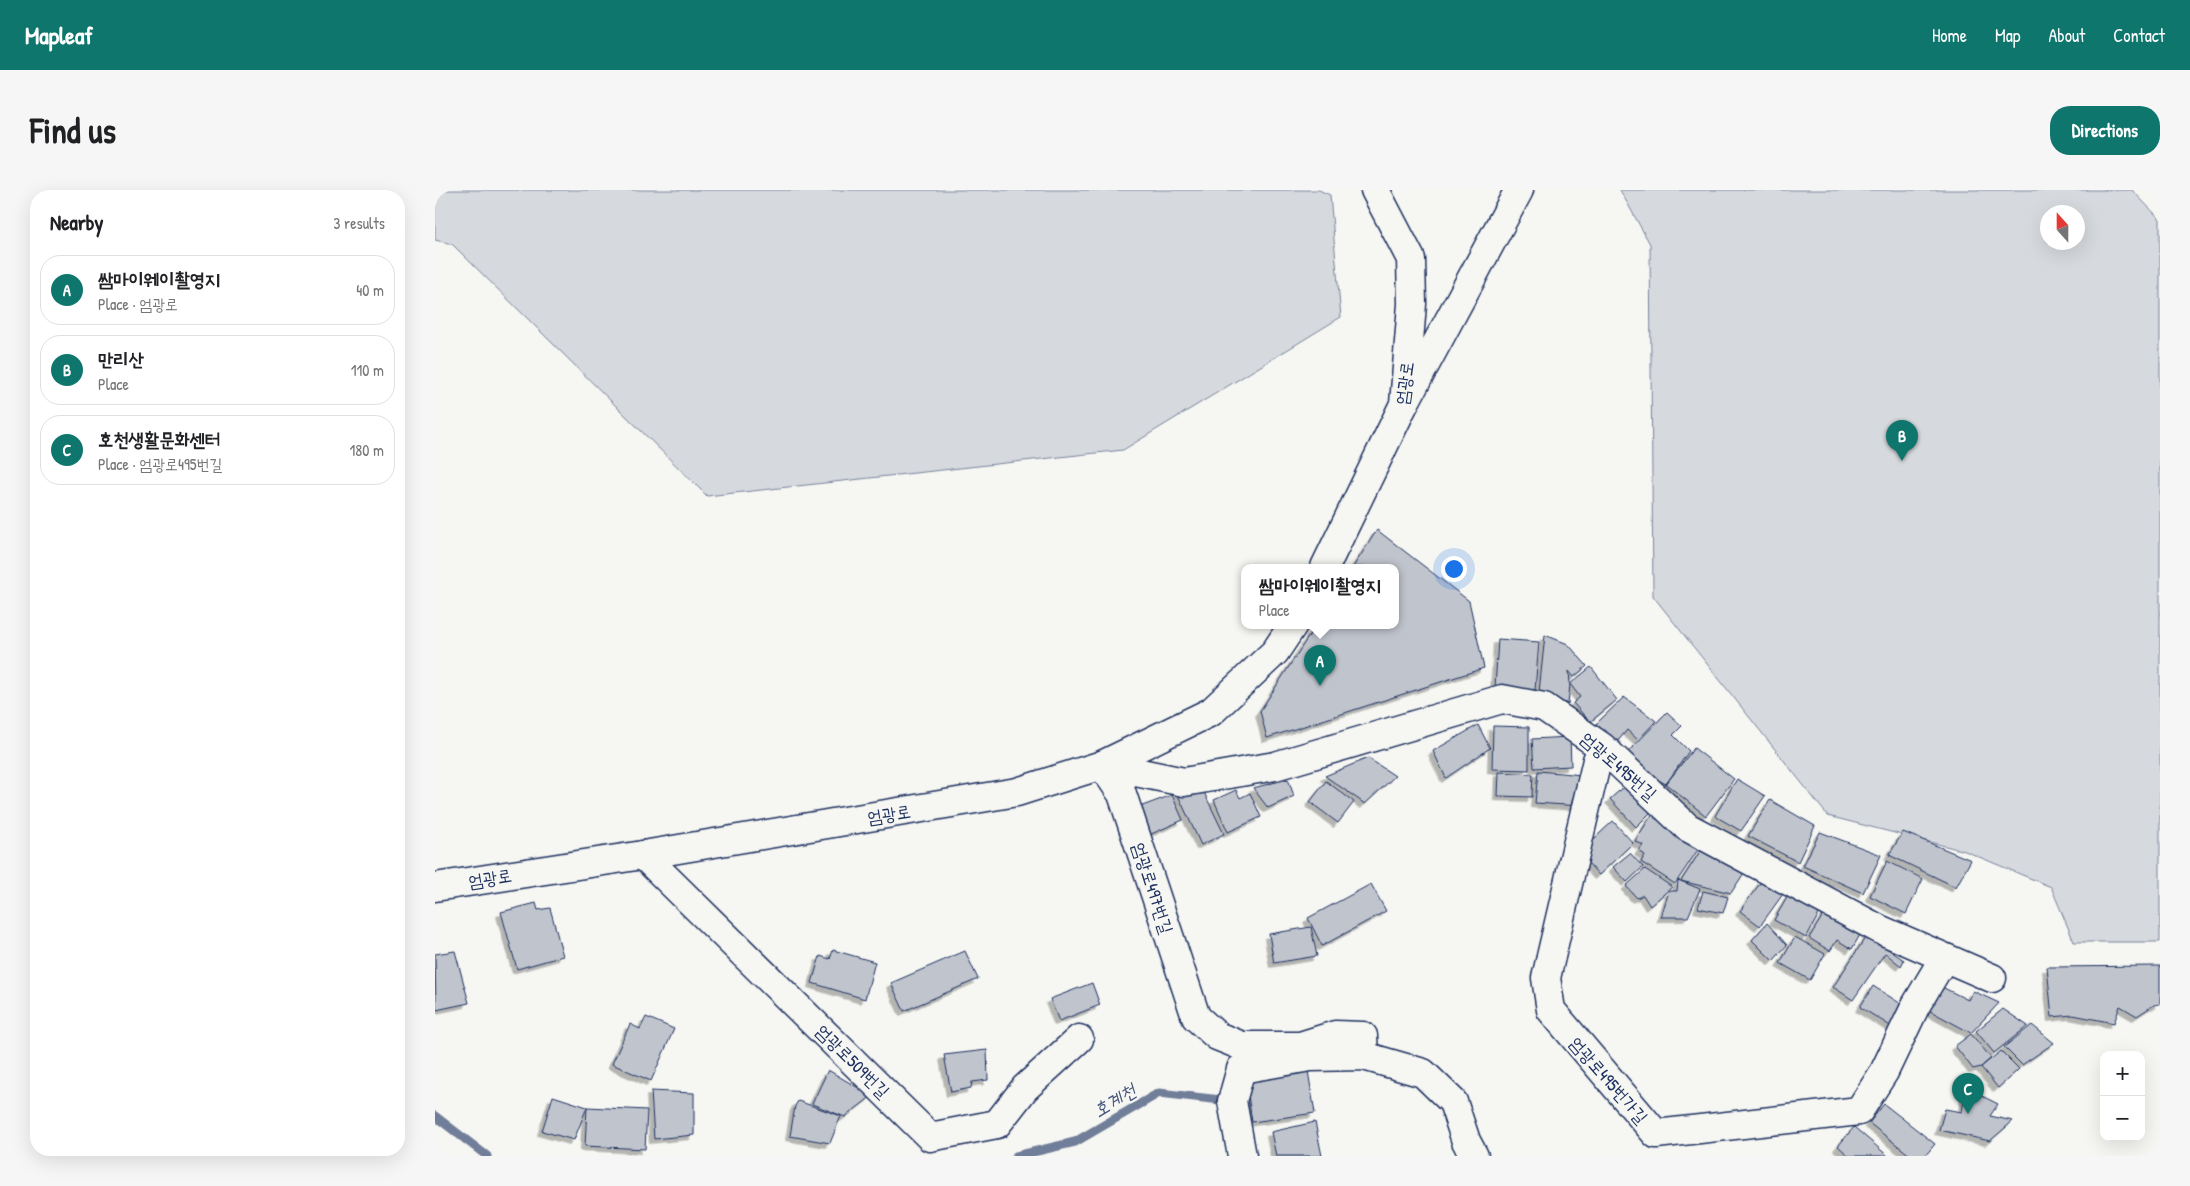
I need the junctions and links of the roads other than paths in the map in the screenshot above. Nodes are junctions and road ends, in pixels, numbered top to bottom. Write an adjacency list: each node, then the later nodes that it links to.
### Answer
1 (1375, 190): 3 (street, 엄광로)
2 (1519, 190): 3 (street)
3 (1404, 404): 4 (street, 엄광로)
4 (1326, 564)
5 (1290, 629): 7 (street, 엄광로)
6 (1609, 753): 7 (street, 엄광로495번길); 10 (street, 엄광로495번길); 14 (street, 엄광로495번가길)
7 (1102, 765): 8 (street, 엄광로); 13 (street, 엄광로497번길)
8 (643, 855): 9 (street, 엄광로); 12 (street, 엄광로509번길)
9 (435, 887)
10 (1944, 958): 11 (street, 엄광로495번길); 14 (street, 엄광로495번가길)
11 (1992, 978)
12 (1079, 1039)
13 (1364, 1056): 15 (street); 16 (street)
14 (1656, 1145)
15 (1243, 1156)
16 (1474, 1156)

